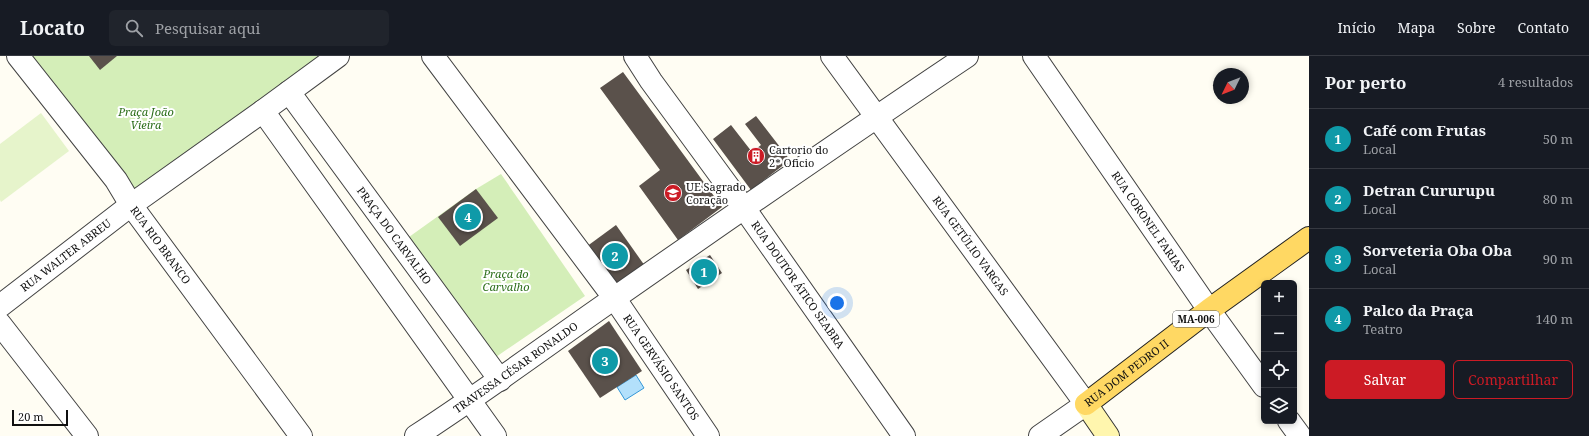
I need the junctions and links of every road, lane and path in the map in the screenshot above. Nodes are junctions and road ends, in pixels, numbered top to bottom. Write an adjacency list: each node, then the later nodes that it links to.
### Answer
1 (18, 56): 11 (street, RUA RIO BRANCO)
2 (338, 56): 8 (street)
3 (433, 56): 14 (street)
4 (635, 56): 12 (street, RUA DOUTOR ÁTICO SEABRA)
5 (832, 56): 10 (street, RUA GETÚLIO VARGAS)
6 (967, 56): 10 (street, TRAVESSA CÉSAR RONALDO)
7 (1034, 56): 16 (street, RUA CORONEL FARIAS)
8 (289, 92): 9 (street); 18 (street, PRAÇA DO CARVALHO)
9 (263, 111): 11 (street); 20 (street)
10 (876, 118): 12 (street, TRAVESSA CÉSAR RONALDO); 21 (street, RUA GETÚLIO VARGAS)
11 (131, 205): 15 (street, RUA WALTER ABREU); 24 (street, RUA RIO BRANCO)
12 (744, 208): 14 (street, TRAVESSA CÉSAR RONALDO); 28 (street, RUA DOUTOR ÁTICO SEABRA)
13 (1309, 238): 16 (main road, RUA DOM PEDRO II / MA-006)
14 (615, 299): 18 (street, TRAVESSA CÉSAR RONALDO); 27 (street, RUA GERVÁSIO SANTOS)
15 (0, 306)
16 (1209, 310): 19 (street, RUA CORONEL FARIAS); 21 (main road, RUA DOM PEDRO II / MA-006)
17 (0, 324): 23 (street)
18 (500, 380): 20 (street, TRAVESSA CÉSAR RONALDO)
19 (1261, 382)
20 (469, 402): 25 (street, TRAVESSA CÉSAR RONALDO); 26 (street)
21 (1086, 404): 29 (street, RUA DOM PEDRO II); 30 (main road, RUA GETÚLIO VARGAS)
22 (1292, 424): 31 (street)
23 (87, 436)
24 (301, 436)
25 (416, 436)
26 (495, 436)
27 (708, 436)
28 (904, 436)
29 (1040, 436)
30 (1108, 436)
31 (1300, 436)

